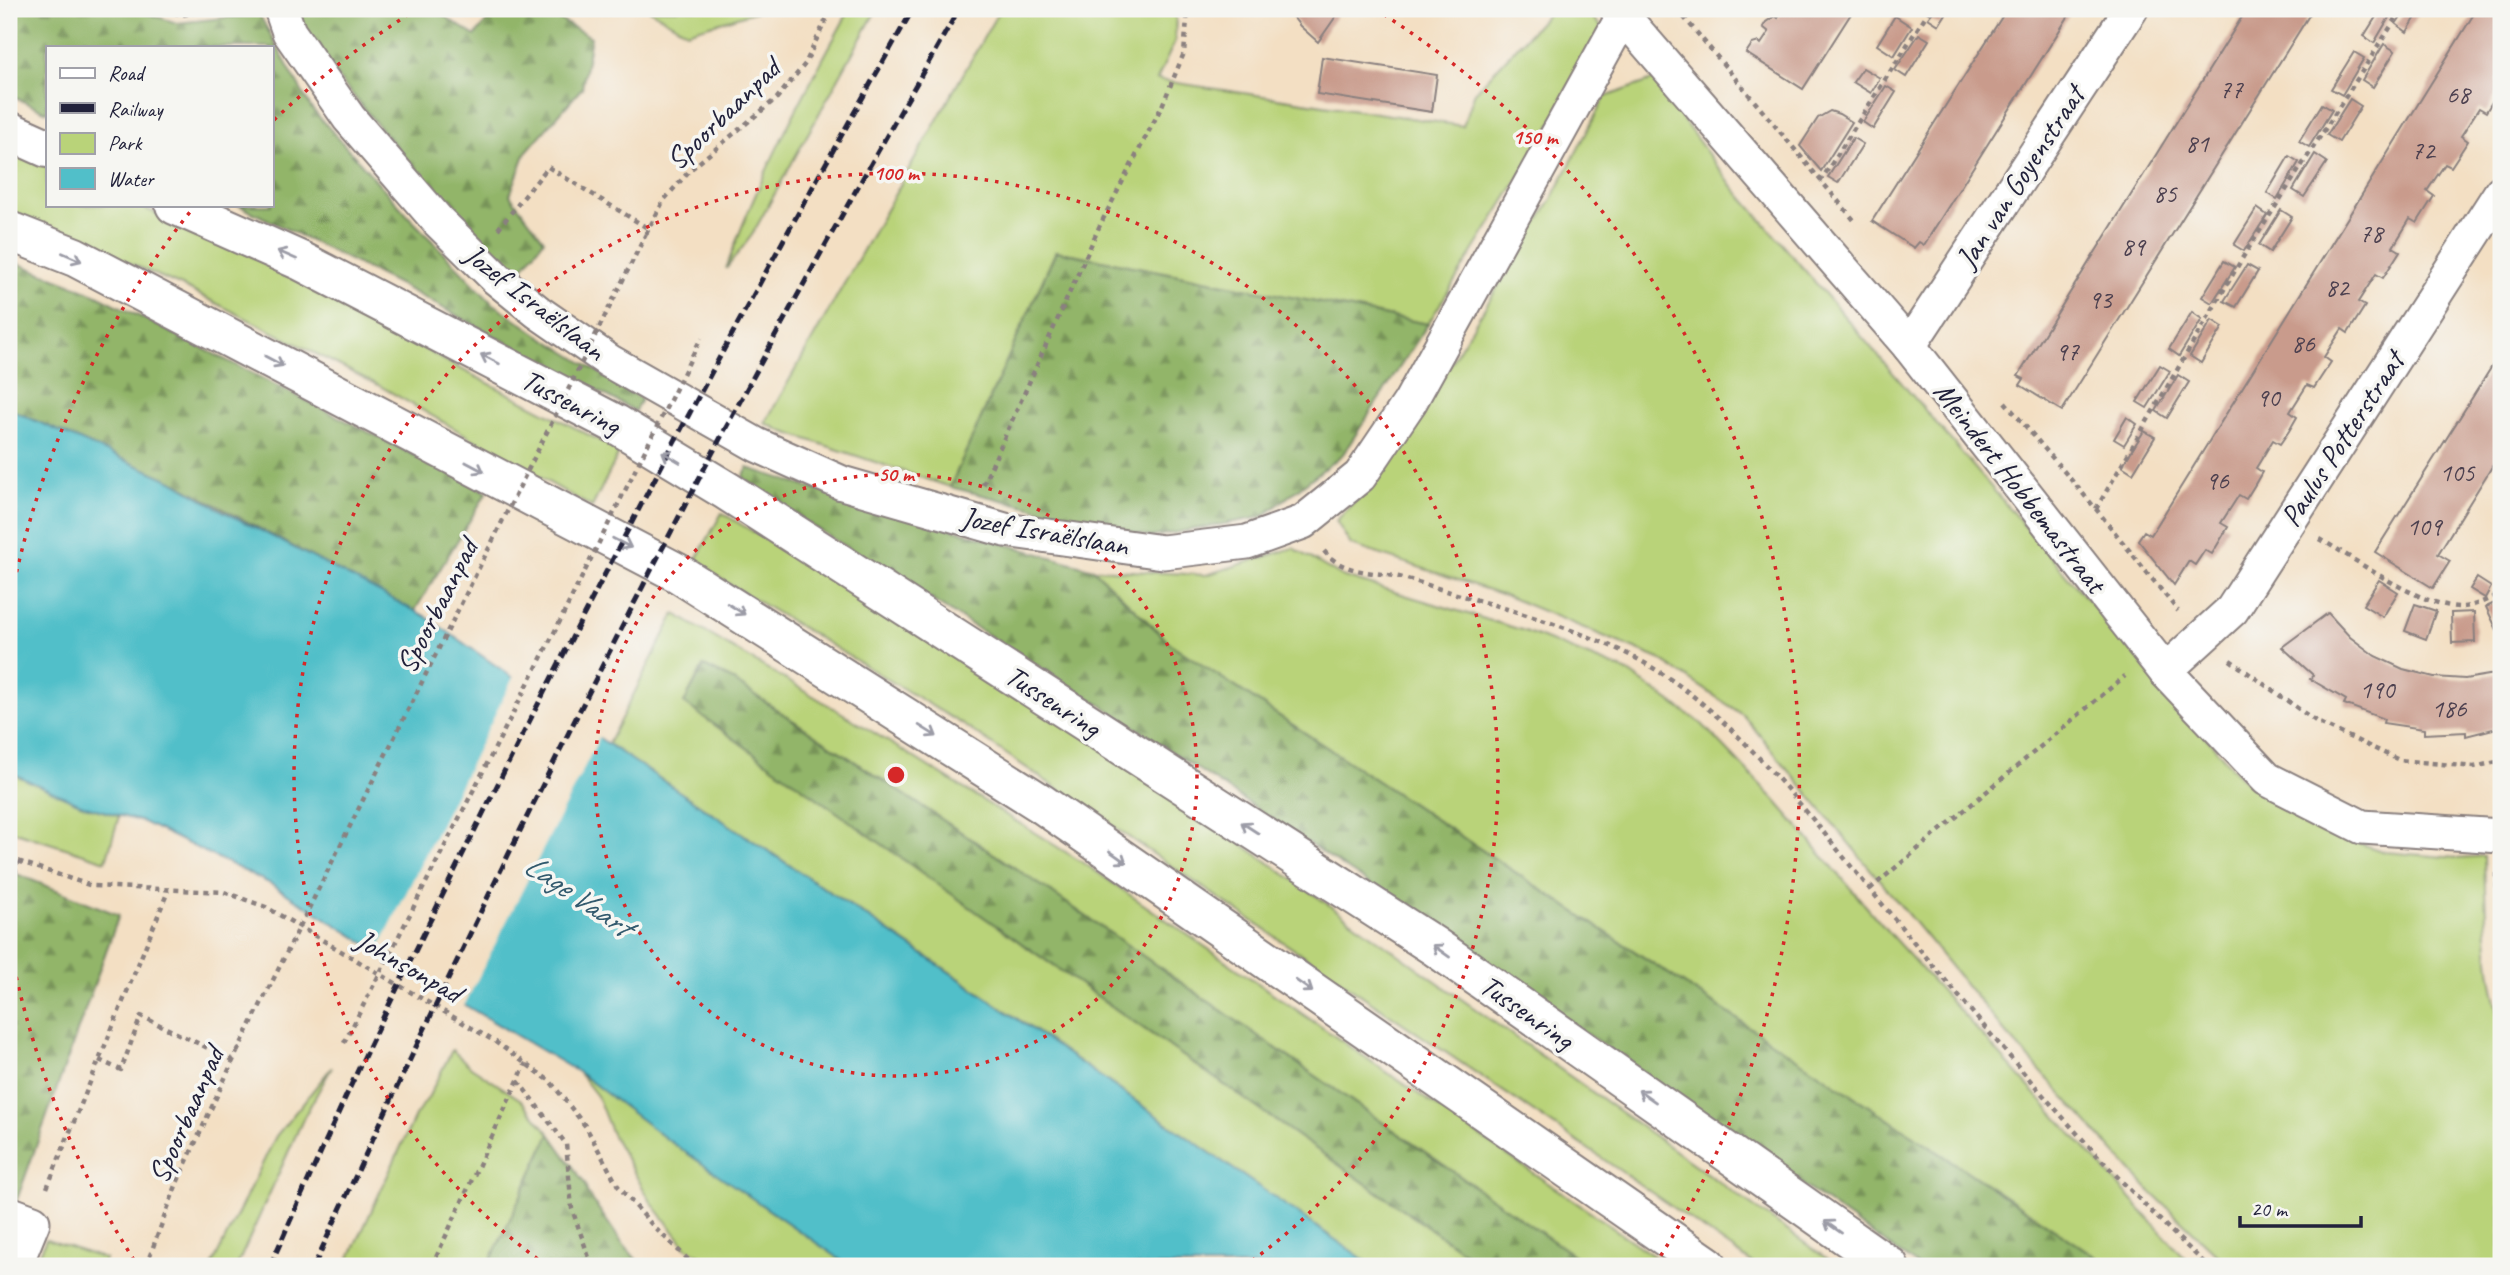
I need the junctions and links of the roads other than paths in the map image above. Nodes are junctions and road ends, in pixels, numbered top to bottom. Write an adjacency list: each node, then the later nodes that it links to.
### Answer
1 (281, 9): 3 (street, Jozef Israëlslaan)
2 (2131, 9): 9 (street, Jan van Goyenstraat)
3 (1622, 11): 9 (street, Meindert Hobbemastraat)
4 (9, 131): 5 (highway)
5 (46, 148)
6 (2501, 192): 10 (street, Paulus Potterstraat)
7 (177, 206): 15 (highway, Tussenring, one-way to 7)
8 (9, 231): 14 (highway, one-way to 14)
9 (1909, 346): 10 (street, Meindert Hobbemastraat)
10 (2159, 662): 11 (street, Meindert Hobbemastraat)
11 (2500, 836)
12 (21, 1217): 13 (street)
13 (15, 1266)
14 (1708, 1266)
15 (1889, 1266)

